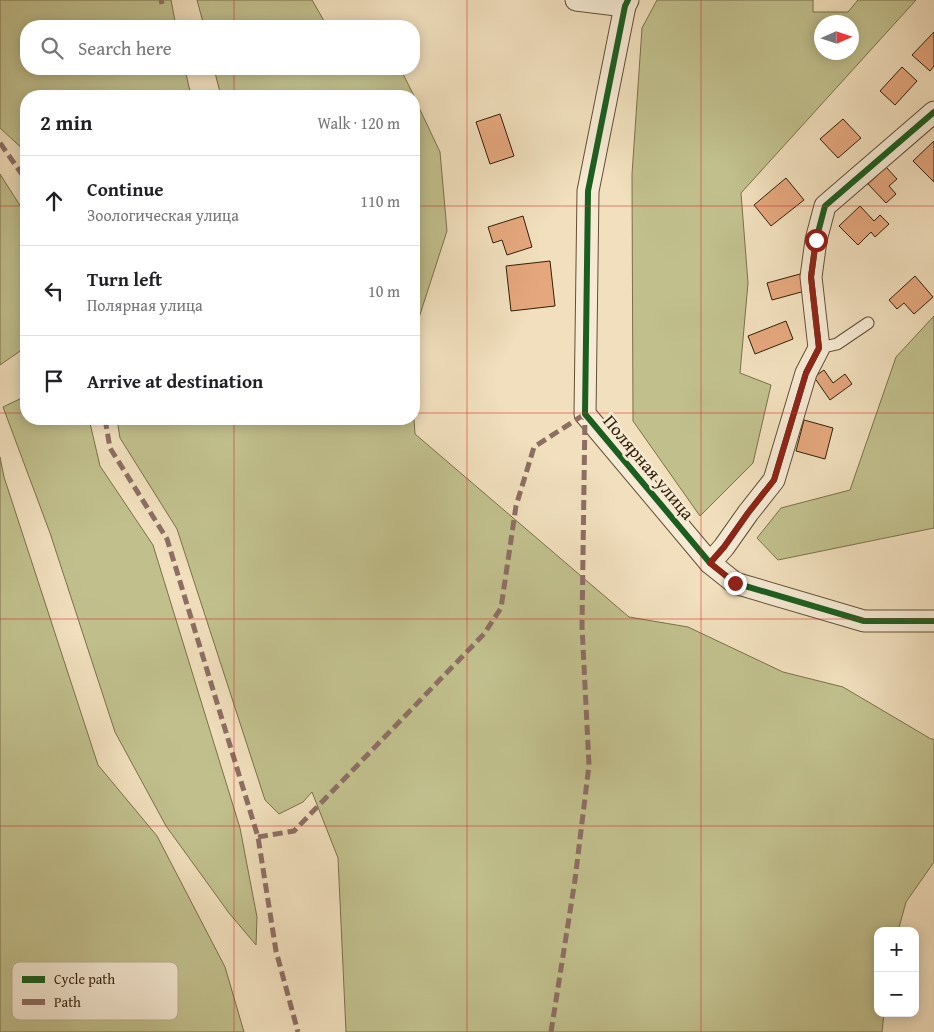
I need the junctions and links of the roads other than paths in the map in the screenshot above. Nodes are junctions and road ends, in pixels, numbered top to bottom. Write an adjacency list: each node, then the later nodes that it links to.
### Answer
1 (576, 0): 2 (street)
2 (627, 3): 6 (street, Полярная улица)
3 (934, 112): 5 (street)
4 (868, 323): 5 (lane)
5 (819, 348): 6 (street)
6 (710, 563): 7 (street, Полярная улица)
7 (934, 621)

